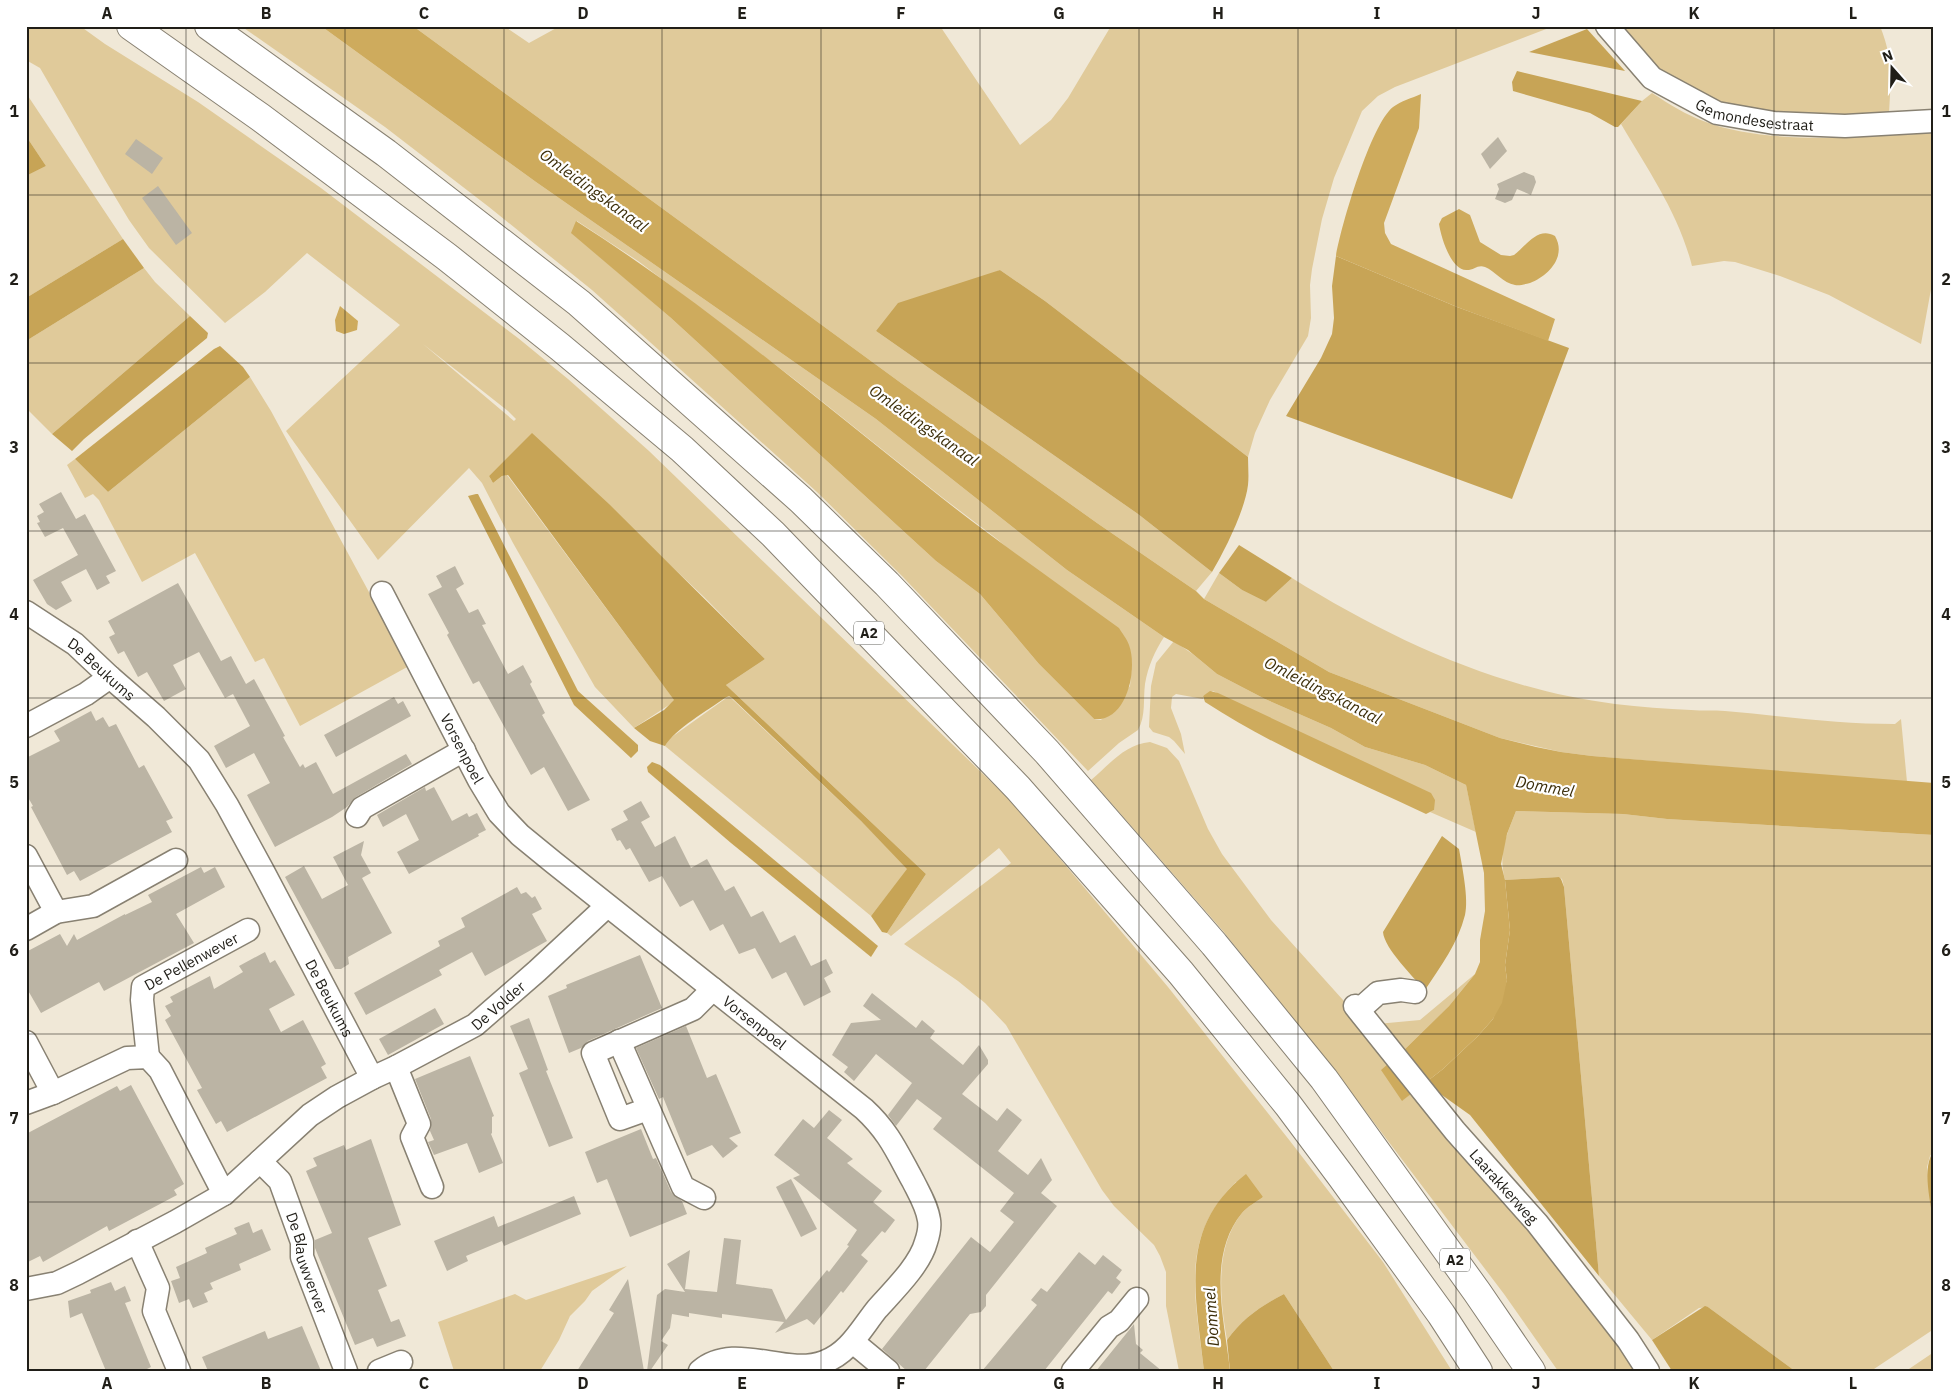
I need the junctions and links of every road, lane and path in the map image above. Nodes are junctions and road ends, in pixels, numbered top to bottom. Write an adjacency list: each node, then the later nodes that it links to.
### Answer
1 (131, 26): 42 (highway, A2)
2 (209, 26): 43 (highway, A2)
3 (1607, 26): 4 (street, Gemondesestraat)
4 (1934, 121)
5 (382, 593): 9 (street, Vorsenpoel)
6 (26, 612): 7 (street, De Beukums)
7 (110, 677): 8 (street); 23 (street, De Beukums)
8 (26, 726)
9 (464, 750): 10 (street); 13 (street, Vorsenpoel)
10 (356, 816)
11 (26, 856): 14 (street)
12 (176, 860): 14 (street)
13 (607, 906): 17 (street, Vorsenpoel); 22 (street, De Volder)
14 (56, 912): 15 (street)
15 (26, 929)
16 (248, 930): 21 (street, De Pellenwever)
17 (713, 989): 19 (street); 34 (street, Vorsenpoel)
18 (1415, 992): 44 (street, Laarakkerweg)
19 (618, 1041): 26 (street); 26 (street)
20 (26, 1042): 24 (street)
21 (148, 1057): 24 (street); 29 (street)
22 (396, 1068): 23 (street, De Volder); 28 (street)
23 (372, 1078): 27 (street)
24 (53, 1093): 25 (street)
25 (26, 1103)
26 (648, 1109): 30 (street)
27 (260, 1161): 29 (street); 37 (street, De Blauwverver)
28 (432, 1186)
29 (224, 1194): 31 (street)
30 (704, 1198)
31 (137, 1241): 32 (street); 36 (street)
32 (26, 1288)
33 (1138, 1299): 41 (street)
34 (853, 1342): 39 (street, Vorsenpoel); 40 (street)
35 (401, 1362): 38 (street)
36 (179, 1371)
37 (346, 1371)
38 (379, 1371)
39 (700, 1371)
40 (888, 1371)
41 (1073, 1371)
42 (1478, 1371)
43 (1531, 1371)
44 (1648, 1371)

